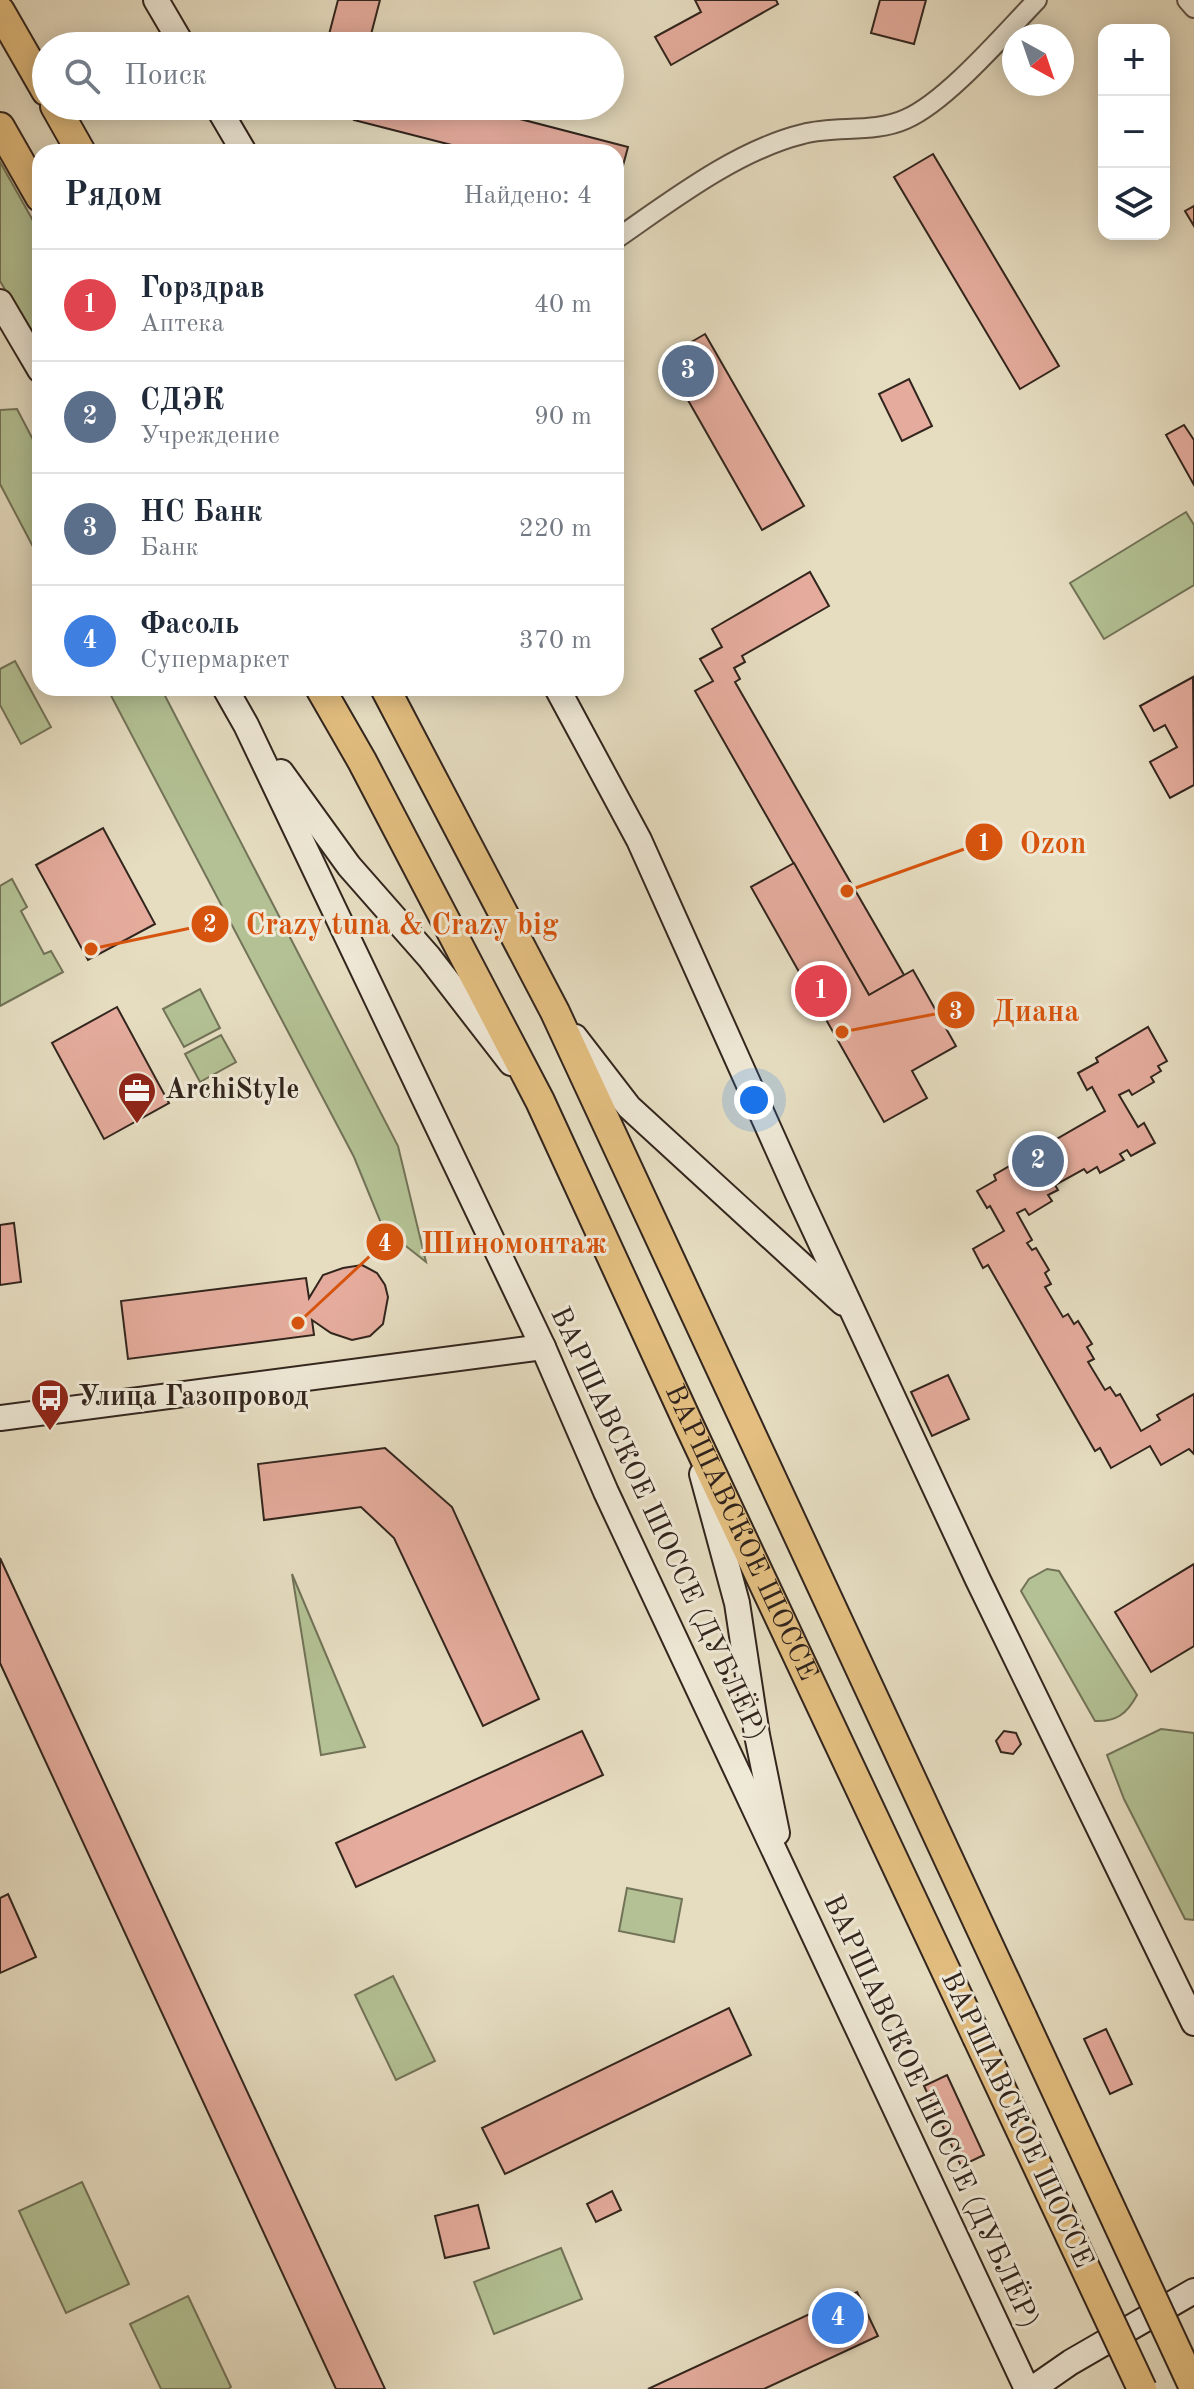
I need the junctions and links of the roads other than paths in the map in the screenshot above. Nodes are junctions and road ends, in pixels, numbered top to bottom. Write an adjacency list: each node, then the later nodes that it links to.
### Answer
1 (156, 0): 6 (main road)
2 (1037, 0): 14 (street)
3 (1187, 0): 4 (street)
4 (1194, 8)
5 (0, 11): 7 (main road)
6 (175, 32)
7 (32, 67)
8 (63, 120): 11 (main road)
9 (225, 120): 12 (main road)
10 (0, 127): 13 (main road)
11 (76, 144)
12 (239, 144)
13 (32, 183)
14 (624, 233)
15 (0, 302): 16 (main road)
16 (32, 356)
17 (230, 696): 21 (main road, ВАРШАВСКОЕ ШОССЕ (ДУБЛЁР))
18 (325, 696): 23 (main road, ВАРШАВСКОЕ ШОССЕ)
19 (389, 696): 22 (main road, ВАРШАВСКОЕ ШОССЕ)
20 (561, 696): 24 (main road)
21 (246, 725): 23 (main road); 25 (main road, ВАРШАВСКОЕ ШОССЕ (ДУБЛЁР))
22 (555, 1012): 24 (main road); 31 (main road, ВАРШАВСКОЕ ШОССЕ, bridge)
23 (540, 1101): 27 (main road, ВАРШАВСКОЕ ШОССЕ)
24 (854, 1313): 29 (main road)
25 (543, 1347): 26 (main road); 28 (main road, ВАРШАВСКОЕ ШОССЕ (ДУБЛЁР))
26 (0, 1418)
27 (689, 1425): 28 (main road); 33 (main road, ВАРШАВСКОЕ ШОССЕ, bridge)
28 (786, 1878): 32 (main road, ВАРШАВСКОЕ ШОССЕ (ДУБЛЁР))
29 (1194, 2023)
30 (1194, 2291): 32 (main road)
31 (1194, 2388)
32 (1029, 2389)
33 (1142, 2389)

